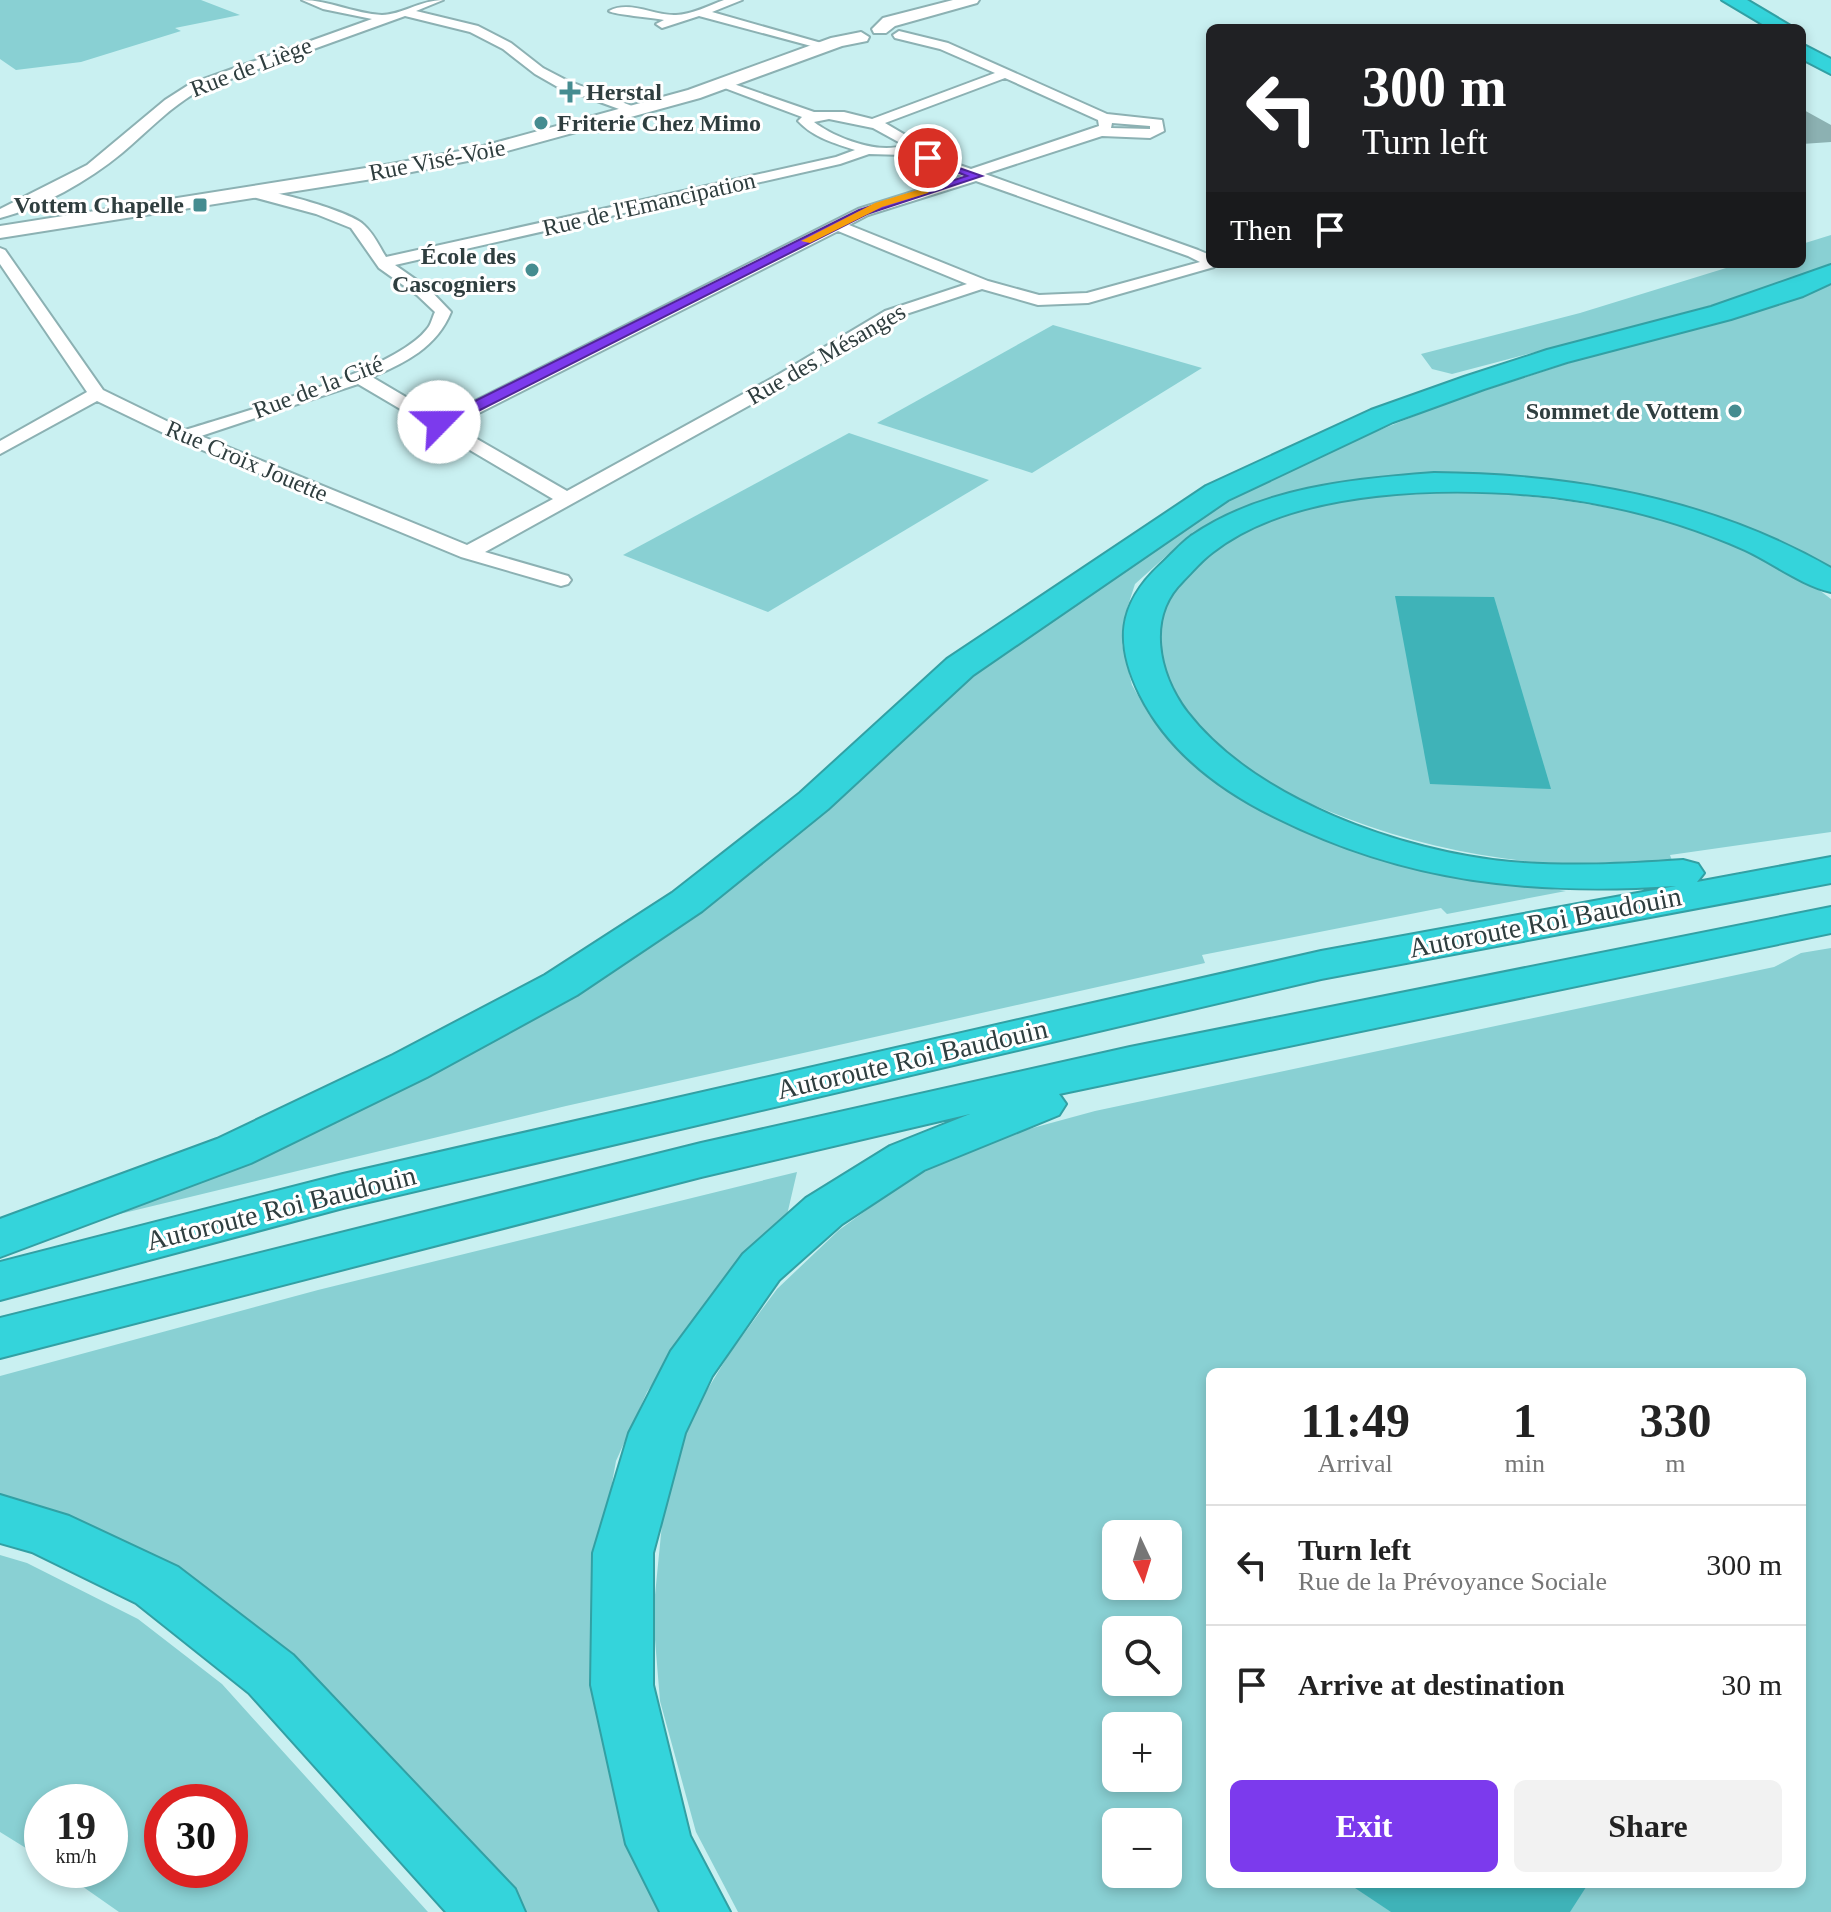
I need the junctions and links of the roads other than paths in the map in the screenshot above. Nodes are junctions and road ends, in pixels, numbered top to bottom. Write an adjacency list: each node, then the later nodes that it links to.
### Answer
1 (308, 0): 10 (street)
2 (437, 0): 8 (street, Rue de Liège)
3 (736, 0): 9 (street)
4 (971, 0): 15 (street, Rue Visé-Voie)
5 (1711, 0): 13 (highway)
6 (1732, 0): 14 (highway)
7 (615, 11): 11 (street)
8 (404, 12): 10 (street, Rue de Liège); 24 (street)
9 (699, 12): 11 (street); 18 (street)
10 (384, 18): 31 (street, Rue de Liège)
11 (677, 19): 12 (street)
12 (662, 24)
13 (1755, 24)
14 (1777, 24)
15 (871, 33): 16 (street, Rue Visé-Voie); 18 (street, Rue Visé-Voie)
16 (899, 35): 22 (street)
17 (1806, 40): 20 (highway)
18 (826, 46): 23 (street, Rue Visé-Voie)
19 (1806, 52): 21 (highway)
20 (1831, 54)
21 (1831, 68)
22 (1005, 74): 26 (street); 29 (street)
23 (720, 84): 24 (street, Rue Visé-Voie); 25 (street)
24 (635, 110): 30 (street, Rue Visé-Voie)
25 (811, 116): 26 (street); 27 (street)
26 (874, 123): 28 (street)
27 (868, 150): 28 (street); 36 (street, Rue de l'Emancipation)
28 (906, 151): 29 (street)
29 (974, 175): 32 (street); 35 (street)
30 (254, 193): 33 (street, Rue Visé-Voie); 36 (street, Rue de la Cité)
31 (0, 214)
32 (837, 225): 39 (street); 42 (street)
33 (0, 232)
34 (0, 253): 41 (street, Rue Croix Jouette)
35 (1206, 259)
36 (382, 262): 40 (street, Rue de la Cité)
37 (1206, 265): 39 (street)
38 (1831, 273): 53 (highway)
39 (982, 284): 45 (street, Rue des Mésanges)
40 (359, 377): 42 (street); 43 (street, Rue de la Cité)
41 (97, 394): 43 (street, Rue Croix Jouette); 44 (street)
42 (439, 422): 45 (street)
43 (184, 436): 46 (street, Rue Croix Jouette)
44 (0, 448)
45 (567, 499): 46 (street, Rue des Mésanges)
46 (468, 553): 47 (street, Rue Croix Jouette)
47 (561, 580)
48 (1831, 582): 50 (highway)
49 (1831, 870): 50 (highway, Autoroute Roi Baudouin)
50 (1756, 882): 54 (highway, Autoroute Roi Baudouin)
51 (1831, 920): 52 (highway)
52 (1130, 1062): 55 (highway); 58 (highway)
53 (0, 1239)
54 (0, 1281)
55 (0, 1338)
56 (0, 1519): 57 (highway)
57 (491, 1912)
58 (696, 1912)

